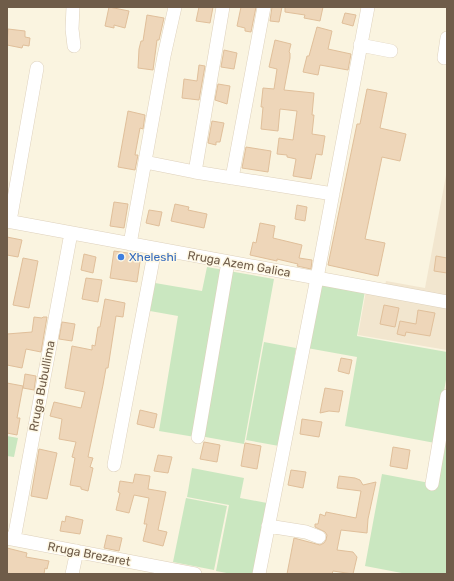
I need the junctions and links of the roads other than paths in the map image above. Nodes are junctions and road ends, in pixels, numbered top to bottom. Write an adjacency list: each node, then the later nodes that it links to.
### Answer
1 (73, 7): 7 (street)
2 (174, 7): 12 (street)
3 (223, 7): 13 (street)
4 (264, 7): 14 (street)
5 (368, 7): 8 (street)
6 (447, 38): 10 (street)
7 (74, 46)
8 (360, 46): 9 (street); 15 (street)
9 (391, 51)
10 (444, 58)
11 (37, 68): 16 (street)
12 (145, 162): 13 (street); 18 (street)
13 (195, 172): 14 (street)
14 (232, 178): 15 (street)
15 (333, 194): 21 (street)
16 (9, 221): 17 (street, Rruga Azem Galica)
17 (71, 233): 18 (street, Rruga Azem Galica); 29 (street, Rruga Bubullima)
18 (130, 244): 19 (street, Rruga Azem Galica)
19 (155, 249): 20 (street, Rruga Azem Galica); 25 (street)
20 (228, 262): 21 (street, Rruga Azem Galica); 24 (street)
21 (317, 278): 22 (street, Rruga Azem Galica); 27 (street)
22 (447, 302)
23 (447, 396): 26 (street)
24 (198, 436)
25 (114, 465)
26 (432, 484)
27 (268, 526): 28 (street); 34 (street)
28 (319, 537)
29 (10, 539): 30 (street, Rruga Brezaret)
30 (77, 552): 31 (street, Rruga Brezaret); 32 (street)
31 (159, 571): 33 (street, Rruga Brezaret)
32 (72, 574)
33 (195, 574)
34 (259, 574)

